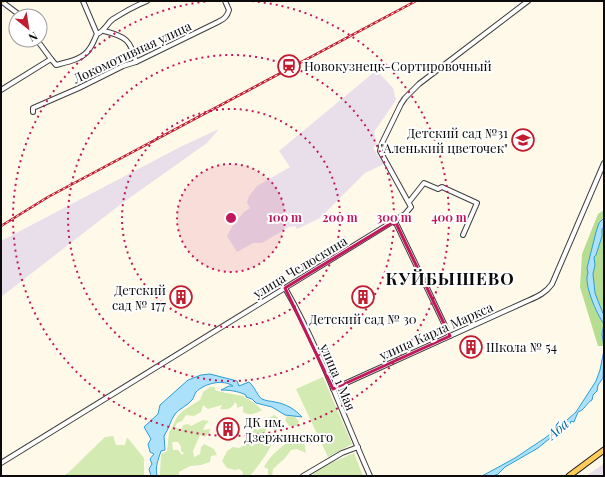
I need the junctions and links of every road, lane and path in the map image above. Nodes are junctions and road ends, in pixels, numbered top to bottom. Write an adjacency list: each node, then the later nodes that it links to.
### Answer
1 (1, 1): 6 (street)
2 (83, 1): 8 (street)
3 (147, 1): 7 (street)
4 (225, 1): 11 (street, Локомотивная улица)
5 (528, 1): 15 (street)
6 (10, 8)
7 (104, 31): 8 (street); 11 (street)
8 (97, 34): 10 (street)
9 (43, 48): 10 (street)
10 (51, 59): 12 (street)
11 (136, 62): 13 (street, Локомотивная улица)
12 (1, 90)
13 (33, 112)
14 (604, 163): 19 (street, улица Карла Маркса)
15 (409, 202): 16 (street, улица Челюскина); 17 (street)
16 (394, 221): 18 (street, улица Челюскина); 19 (street)
17 (464, 235)
18 (285, 288): 20 (street, улица 1 Мая); 23 (street, улица Челюскина)
19 (450, 336): 20 (street, улица Карла Маркса)
20 (333, 389): 21 (street, улица 1 Мая)
21 (358, 447): 24 (street); 25 (street, улица 1 Мая)
22 (604, 450): 26 (main road)
23 (1, 463)
24 (303, 476)
25 (370, 476)
26 (569, 476)

